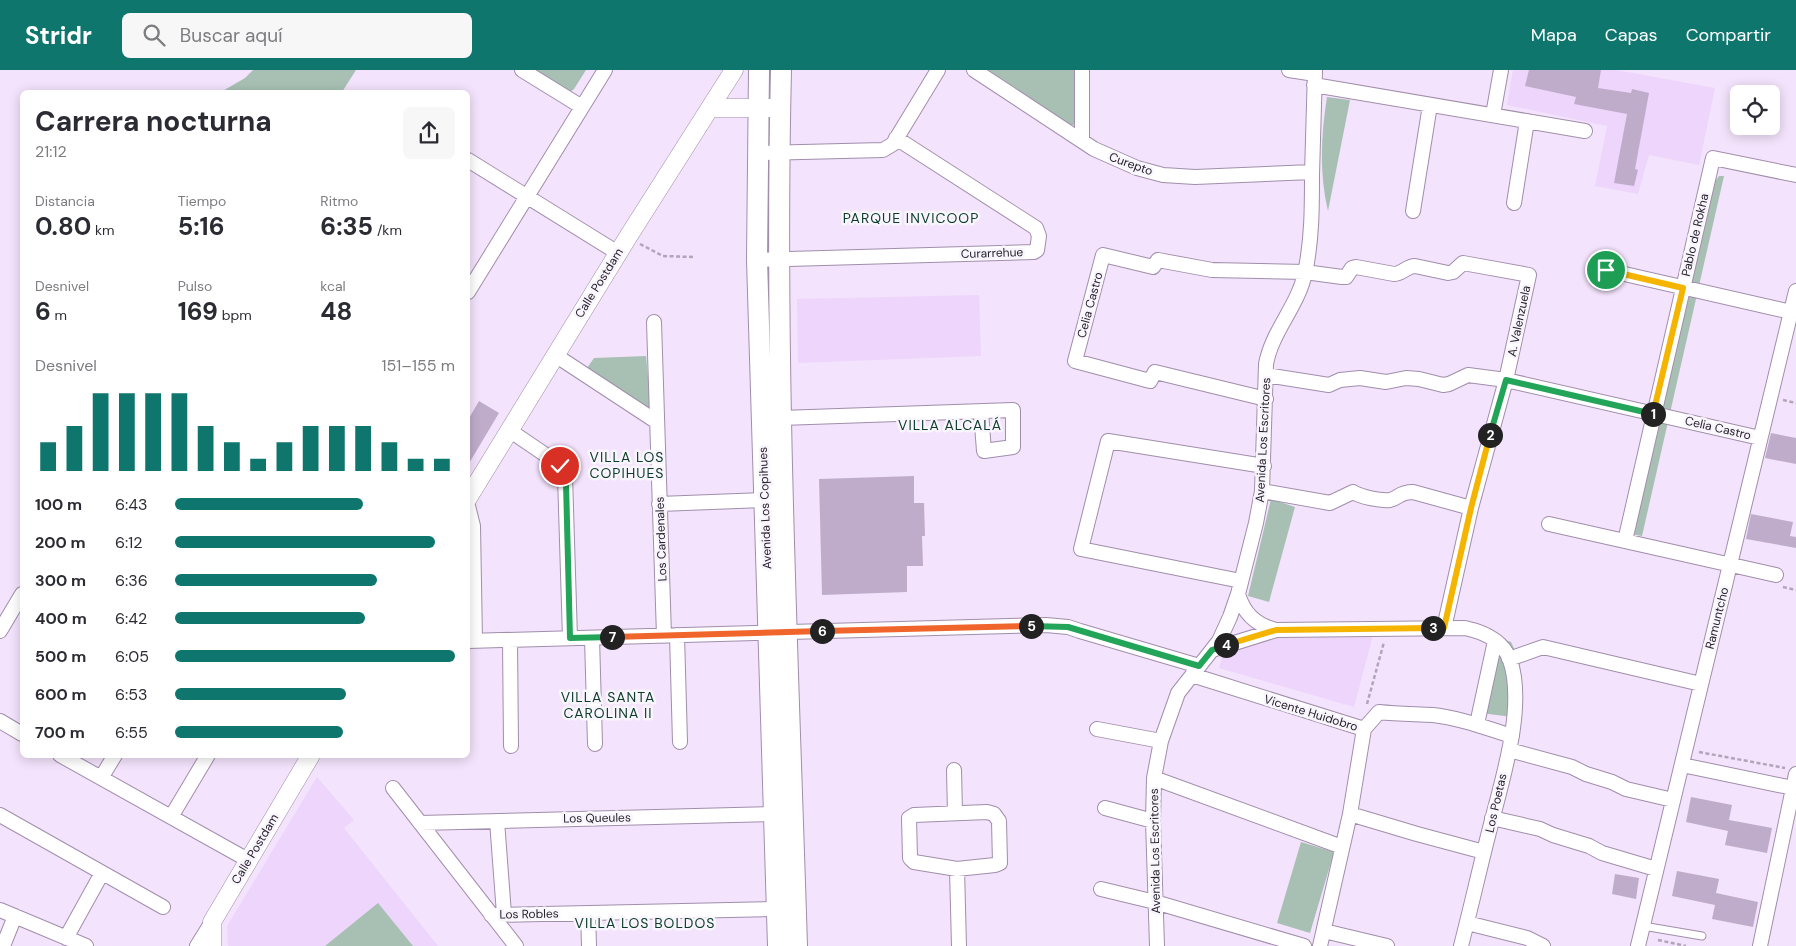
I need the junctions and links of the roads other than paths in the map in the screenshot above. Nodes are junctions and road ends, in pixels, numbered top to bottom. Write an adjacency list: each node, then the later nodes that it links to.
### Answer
1 (522, 70): 13 (street)
2 (605, 70): 13 (street)
3 (734, 70): 14 (street, Calle Postdam)
4 (759, 70): 15 (main road, Avenida Los Copihues)
5 (781, 70): 16 (main road)
6 (938, 70): 20 (street)
7 (974, 70): 21 (street, Curepto)
8 (1082, 70): 21 (street)
9 (1289, 70): 11 (street)
10 (1501, 70): 17 (street)
11 (1315, 76): 12 (street); 25 (street, Avenida Los Escritores)
12 (1430, 105): 17 (street); 29 (street)
13 (582, 107): 27 (street)
14 (710, 108): 15 (street); 30 (street, Calle Postdam)
15 (758, 108): 16 (street); 22 (main road, Avenida Los Copihues)
16 (780, 108): 23 (main road, Avenida Los Copihues)
17 (1493, 115): 18 (street)
18 (1528, 122): 19 (street); 28 (street)
19 (1585, 132)
20 (896, 138): 23 (street); 32 (street, Curarrehue)
21 (1082, 141): 25 (street, Curepto)
22 (758, 153): 23 (street); 31 (main road, Avenida Los Copihues)
23 (779, 153): 32 (main road, Avenida Los Copihues)
24 (470, 161): 27 (street)
25 (1312, 172): 34 (street, Avenida Los Escritores)
26 (1796, 175): 36 (street, Pablo de Rokha)
27 (527, 197): 30 (street); 35 (street)
28 (1514, 203)
29 (1413, 211)
30 (618, 253): 40 (street, Calle Postdam)
31 (757, 260): 32 (street, Curarrehue); 53 (main road, Avenida Los Copihues)
32 (778, 260): 46 (main road, Avenida Los Copihues)
33 (1606, 270): 36 (street)
34 (1305, 272): 41 (street, Avenida Los Escritores); 42 (street, A. Valenzuela); 43 (street, Celia Castro)
35 (470, 284)
36 (1683, 288): 38 (street); 45 (street, Pablo de Rokha)
37 (1796, 291): 38 (street, Ramuntcho)
38 (1791, 312): 49 (street, Ramuntcho)
39 (654, 322): 47 (street, Los Cardenales)
40 (555, 355): 47 (street); 48 (street, Calle Postdam)
41 (1266, 375): 42 (street, Celia Castro); 43 (street, Avenida Los Escritores)
42 (1506, 380): 45 (street, Celia Castro); 55 (street, A. Valenzuela)
43 (1266, 399): 50 (street, Avenida Los Escritores)
44 (981, 412): 46 (street)
45 (1654, 414): 49 (street, Celia Castro); 58 (street, Pablo de Rokha)
46 (781, 418): 66 (main road, Avenida Los Copihues)
47 (657, 422): 54 (street, Los Cardenales)
48 (509, 430): 51 (street, Calle Postdam); 68 (street)
49 (1760, 438): 59 (street, Ramuntcho)
50 (1264, 466): 52 (street, Avenida Los Escritores); 61 (street)
51 (470, 488)
52 (1262, 491): 55 (street); 61 (street, Avenida Los Escritores)
53 (764, 500): 54 (street); 66 (main road, Avenida Los Copihues)
54 (660, 504): 67 (street, Los Cardenales)
55 (1471, 508): 63 (street, A. Valenzuela)
56 (470, 514): 72 (street)
57 (1549, 524): 58 (street)
58 (1625, 541): 59 (street)
59 (1730, 564): 60 (street); 76 (street, Ramuntcho)
60 (1776, 575)
61 (1240, 588): 64 (street); 73 (street, Avenida Los Escritores)
62 (20, 597): 65 (street)
63 (1444, 628): 64 (street); 71 (street)
64 (1276, 630): 73 (street)
65 (0, 631)
66 (778, 632): 67 (street, Vicente Huidobro); 75 (street, Vicente Huidobro); 101 (main road, Avenida Los Copihues); 136 (main road, Avenida Los Copihues)
67 (670, 635): 69 (street, Vicente Huidobro); 83 (street, Los Cardenales)
68 (570, 638): 69 (street, Vicente Huidobro); 70 (street, Vicente Huidobro)
69 (592, 638): 85 (street)
70 (510, 640): 72 (street, Vicente Huidobro); 86 (street)
71 (1496, 640): 74 (street); 78 (street)
72 (471, 641)
73 (1212, 650): 75 (street, Avenida Los Escritores)
74 (1509, 659): 76 (street); 84 (street, Los Poetas)
75 (1196, 671): 80 (street, Vicente Huidobro); 82 (street, Avenida Los Escritores)
76 (1701, 684): 91 (street, Ramuntcho)
77 (0, 721): 81 (street)
78 (1477, 724): 80 (street, Vicente Huidobro); 84 (street, Vicente Huidobro)
79 (1097, 729): 82 (street)
80 (1364, 729): 102 (street)
81 (20, 733)
82 (1161, 741): 95 (street, Avenida Los Escritores)
83 (680, 742)
84 (1510, 743): 98 (street, Vicente Huidobro); 105 (street, Los Poetas)
85 (595, 744)
86 (511, 746)
87 (65, 758): 94 (street)
88 (113, 758): 94 (street)
89 (206, 758): 104 (street)
90 (309, 758): 111 (street, Calle Postdam)
91 (1682, 765): 97 (street); 98 (street, Ramuntcho)
92 (954, 770): 100 (street)
93 (1791, 771): 97 (street)
94 (102, 778): 104 (street)
95 (1154, 778): 107 (street, Avenida Los Escritores); 109 (street)
96 (393, 788): 108 (street)
97 (1793, 788): 144 (street)
98 (1673, 800): 113 (street, Ramuntcho)
99 (1105, 808): 107 (street)
100 (955, 813): 112 (street); 112 (street)
101 (774, 814): 106 (street, Los Queules); 118 (main road, Avenida Los Copihues)
102 (1350, 814): 109 (street); 110 (street)
103 (0, 815): 114 (street)
104 (172, 817): 111 (street)
105 (1492, 818): 110 (street, Los Poetas); 113 (street)
106 (497, 821): 108 (street, Los Queules); 121 (street)
107 (1153, 821): 116 (street, Avenida Los Escritores)
108 (420, 823): 121 (street)
109 (1342, 847): 125 (street)
110 (1484, 852): 124 (street, Los Poetas)
111 (248, 860): 123 (street, Calle Postdam)
112 (957, 869): 137 (street)
113 (1656, 869): 126 (street, Ramuntcho)
114 (102, 873): 117 (street); 128 (street)
115 (1101, 889): 116 (street)
116 (1155, 902): 138 (street, Avenida Los Escritores); 139 (street)
117 (163, 907)
118 (777, 909): 120 (street, Los Robles); 135 (main road, Avenida Los Copihues)
119 (0, 910): 122 (street)
120 (588, 913): 121 (street, Los Robles); 134 (street)
121 (497, 914): 133 (street)
122 (15, 916): 128 (street); 129 (street)
123 (212, 922): 131 (street); 132 (street)
124 (1466, 923): 142 (street, Los Poetas); 143 (street)
125 (1324, 931): 140 (street); 141 (street)
126 (1640, 936): 127 (lane)
127 (1702, 936)
128 (66, 938): 130 (street)
129 (3, 946)
130 (86, 946)
131 (197, 946)
132 (212, 946)
133 (516, 946)
134 (589, 946)
135 (778, 946)
136 (797, 946)
137 (960, 946)
138 (1157, 946)
139 (1304, 946)
140 (1320, 946)
141 (1387, 946)
142 (1461, 946)
143 (1544, 946)
144 (1760, 946)

